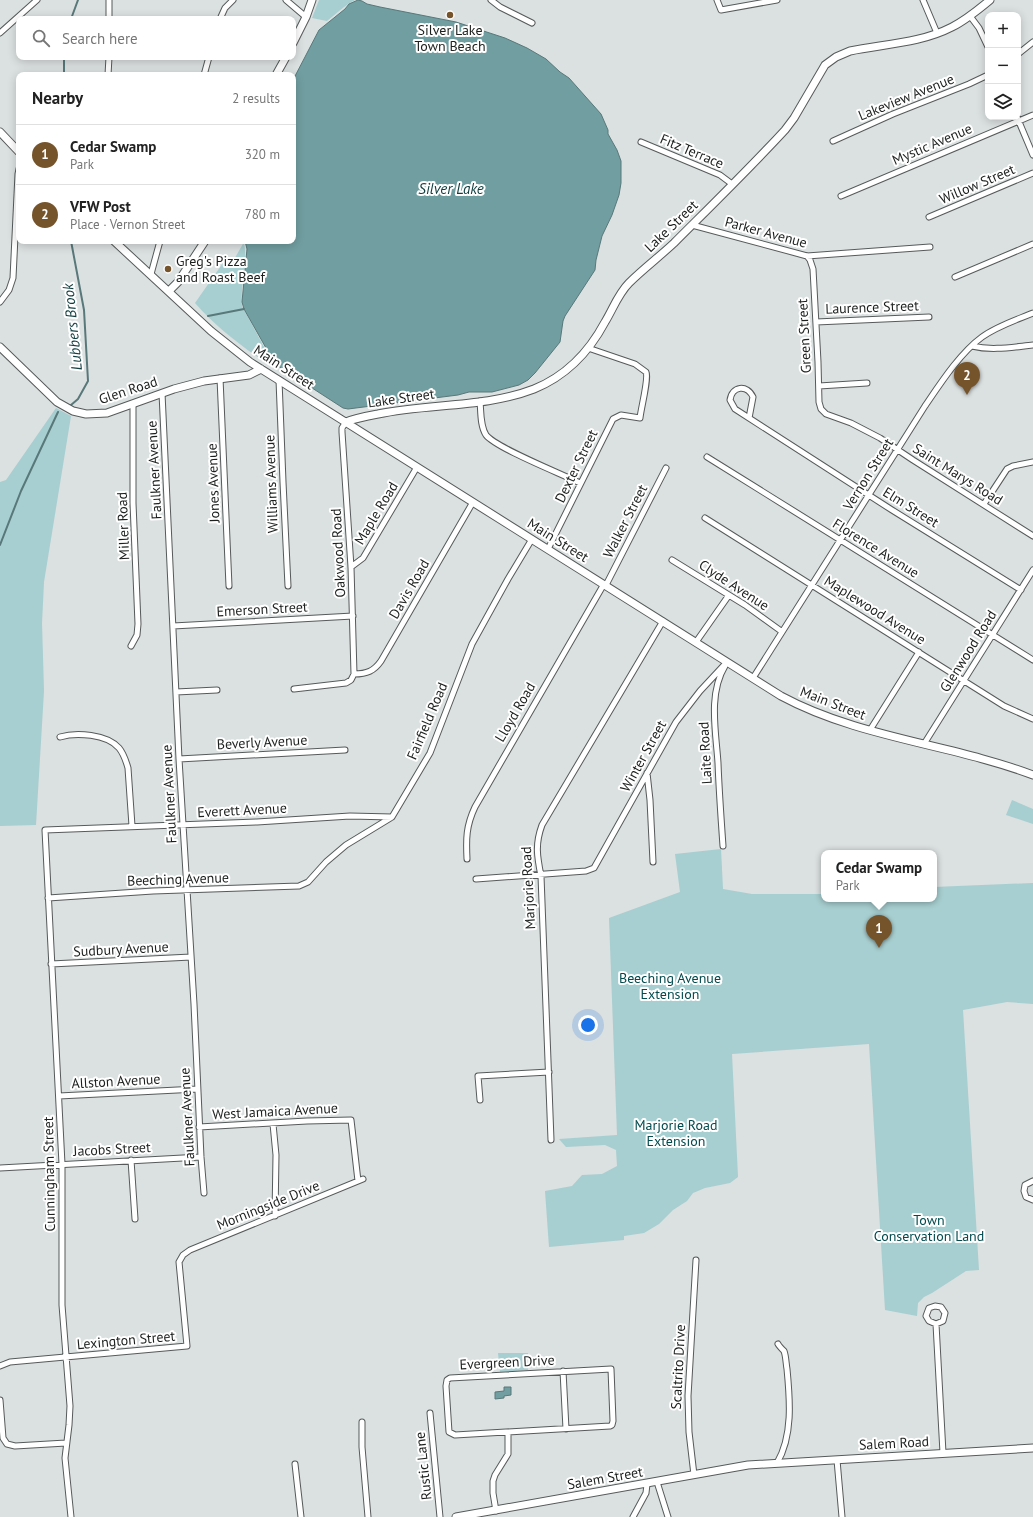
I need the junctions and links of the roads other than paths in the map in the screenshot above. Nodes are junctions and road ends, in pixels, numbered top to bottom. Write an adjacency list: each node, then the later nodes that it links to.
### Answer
1 (37, 0): 11 (street)
2 (109, 0): 12 (street)
3 (233, 0): 13 (street)
4 (286, 0): 16 (street)
5 (312, 0): 16 (street)
6 (491, 0): 17 (street)
7 (717, 0): 8 (street)
8 (777, 0)
9 (923, 0): 19 (street)
10 (990, 0): 14 (street, Lake Street)
11 (18, 16)
12 (109, 16)
13 (221, 16)
14 (970, 16): 19 (street, Lake Street); 21 (street)
15 (16, 18): 18 (street)
16 (306, 18): 20 (street)
17 (532, 23)
18 (0, 32)
19 (937, 33): 41 (street, Lake Street)
20 (296, 37)
21 (985, 41)
22 (1033, 42): 23 (street)
23 (1021, 52)
24 (108, 60): 27 (street)
25 (208, 60): 28 (street)
26 (284, 60): 29 (street)
27 (108, 72)
28 (205, 72)
29 (278, 72)
30 (985, 76): 36 (street, Lakeview Avenue)
31 (1033, 115): 32 (street, Mystic Avenue)
32 (1021, 118)
33 (1016, 120): 42 (street, Mystic Avenue)
34 (1018, 120): 39 (street)
35 (0, 132): 38 (street)
36 (833, 141)
37 (641, 142): 41 (street, Fitz Terrace)
38 (16, 149)
39 (1033, 155)
40 (1033, 173): 44 (street, Willow Street)
41 (732, 184): 45 (street, Lake Street)
42 (841, 196)
43 (16, 205): 55 (street)
44 (929, 217)
45 (692, 225): 51 (street, Parker Avenue); 62 (street, Lake Street)
46 (117, 244): 52 (street, Main Street)
47 (159, 244): 52 (street)
48 (203, 244): 54 (street)
49 (1033, 244): 53 (street)
50 (930, 247): 51 (street, Parker Avenue)
51 (807, 256): 58 (street, Green Street)
52 (151, 274): 54 (street, Main Street)
53 (955, 277)
54 (170, 291): 63 (street, Main Street)
55 (0, 302)
56 (1033, 313): 60 (street, Vernon Street)
57 (929, 317): 58 (street, Laurence Street)
58 (816, 322): 67 (street, Green Street)
59 (1033, 345): 60 (street)
60 (972, 346): 74 (street, Vernon Street)
61 (0, 347): 70 (street, Glen Road)
62 (588, 348): 69 (street, Lake Street); 79 (street, Dexter Street)
63 (260, 369): 64 (street, Glen Road); 65 (street, Main Street)
64 (220, 378): 68 (street, Glen Road); 93 (street, Jones Avenue)
65 (279, 380): 73 (street, Main Street); 94 (street, Williams Avenue)
66 (868, 383): 67 (street)
67 (818, 386): 71 (street, Green Street)
68 (162, 393): 70 (street, Glen Road); 99 (street, Faulkner Avenue)
69 (480, 401): 73 (street, Lake Street); 79 (street)
70 (133, 404): 103 (street, Miller Road)
71 (826, 414): 74 (street, Saint Marys Road)
72 (749, 418): 72 (street, Elm Street); 80 (street, Elm Street)
73 (346, 422): 77 (street, Main Street); 89 (street, Oakwood Road)
74 (898, 449): 80 (street, Vernon Street); 82 (street, Saint Marys Road)
75 (706, 457): 86 (street, Florence Avenue)
76 (1033, 462): 82 (street)
77 (417, 467): 81 (street, Main Street); 89 (street, Maple Road)
78 (666, 468): 92 (street, Walker Street)
79 (580, 483): 87 (street, Dexter Street)
80 (869, 495): 86 (street, Vernon Street); 95 (street, Elm Street)
81 (473, 502): 85 (street, Main Street); 107 (street, Davis Road)
82 (984, 504): 84 (street, Saint Marys Road)
83 (705, 518): 91 (street, Maplewood Avenue)
84 (1033, 536)
85 (532, 539): 87 (street, Main Street); 121 (street, Fairfield Road)
86 (840, 540): 91 (street, Vernon Street); 101 (street, Florence Avenue)
87 (548, 549): 92 (street, Main Street)
88 (672, 560): 96 (street, Clyde Avenue)
89 (351, 567): 97 (street, Oakwood Road)
90 (1033, 570): 95 (street, Glenwood Road)
91 (812, 584): 100 (street, Vernon Street); 104 (street, Maplewood Avenue)
92 (605, 585): 98 (street, Main Street); 126 (street, Lloyd Road)
93 (229, 586)
94 (288, 586)
95 (1021, 590): 101 (street, Glenwood Road)
96 (729, 595): 100 (street, Clyde Avenue); 102 (street)
97 (353, 616): 99 (street, Emerson Street); 107 (street, Oakwood Road)
98 (663, 621): 102 (street, Main Street); 128 (street, Marjorie Road)
99 (173, 626): 112 (street, Faulkner Avenue)
100 (781, 631): 108 (street, Vernon Street)
101 (992, 635): 105 (street, Florence Avenue); 109 (street, Glenwood Road)
102 (696, 642): 106 (street, Main Street)
103 (131, 646)
104 (919, 652): 109 (street, Maplewood Avenue); 114 (street)
105 (1033, 660)
106 (727, 662): 108 (street, Main Street); 119 (street, Winter Street); 125 (street, Laite Road)
107 (354, 674): 110 (street)
108 (753, 678): 114 (street, Main Street)
109 (964, 680): 113 (street, Maplewood Avenue); 116 (street, Glenwood Road)
110 (294, 689)
111 (217, 690): 112 (street)
112 (176, 692): 118 (street, Faulkner Avenue)
113 (1033, 720)
114 (870, 730): 116 (street, Main Street)
115 (60, 737): 123 (street)
116 (924, 744): 120 (street, Main Street)
117 (345, 750): 118 (street, Beverly Avenue)
118 (180, 759): 122 (street, Faulkner Avenue)
119 (647, 773): 127 (street); 128 (street, Winter Street)
120 (1033, 775)
121 (392, 817): 122 (street, Everett Avenue); 130 (street, Fairfield Road)
122 (183, 824): 123 (street, Everett Avenue); 131 (street, Faulkner Avenue)
123 (132, 826): 124 (street, Everett Avenue)
124 (45, 830): 132 (street, Cunningham Street)
125 (723, 846)
126 (467, 859)
127 (653, 862)
128 (541, 876): 129 (street); 135 (street, Marjorie Road)
129 (476, 880)
130 (308, 882): 131 (street, Beeching Avenue)
131 (187, 890): 132 (street, Beeching Avenue); 133 (street, Faulkner Avenue)
132 (48, 898): 134 (street, Cunningham Street)
133 (191, 958): 134 (street, Sudbury Avenue); 136 (street, Faulkner Avenue)
134 (51, 964): 137 (street, Cunningham Street)
135 (549, 1072): 138 (street); 141 (street, Marjorie Road)
136 (198, 1089): 137 (street, Allston Avenue); 140 (street, Faulkner Avenue)
137 (59, 1096): 144 (street, Cunningham Street)
138 (480, 1100)
139 (273, 1124): 140 (street, West Jamaica Avenue); 146 (street, West Jamaica Avenue); 150 (street)
140 (199, 1127): 142 (street, Faulkner Avenue)
141 (551, 1140)
142 (201, 1157): 143 (street, Jacobs Street); 148 (street, Faulkner Avenue)
143 (131, 1160): 144 (street, Jacobs Street); 151 (street)
144 (62, 1164): 145 (street, Jacobs Street); 156 (street, Cunningham Street)
145 (0, 1168)
146 (361, 1180): 150 (street, Morningside Drive)
147 (1033, 1181): 149 (street)
148 (204, 1193)
149 (1033, 1200)
150 (275, 1216): 152 (street, Morningside Drive)
151 (135, 1219)
152 (183, 1255): 156 (street, Lexington Street)
153 (696, 1260): 171 (street, Scaltrito Drive)
154 (936, 1324): 166 (street)
155 (778, 1344): 168 (street)
156 (65, 1357): 157 (street, Lexington Street); 164 (street, Cunningham Street)
157 (0, 1366)
158 (563, 1371): 162 (street, Evergreen Drive); 162 (street, Evergreen Drive); 163 (street, Evergreen Drive)
159 (0, 1400): 164 (street)
160 (430, 1413): 178 (street, Rustic Lane)
161 (362, 1422): 177 (street)
162 (566, 1429): 163 (street, Evergreen Drive)
163 (508, 1432): 174 (street)
164 (66, 1443): 175 (street, Cunningham Street)
165 (1033, 1448): 166 (street, Salem Road)
166 (943, 1453): 167 (street, Salem Road)
167 (838, 1460): 168 (street, Salem Road); 182 (street)
168 (777, 1463): 170 (street, Salem Road)
169 (295, 1464): 176 (street)
170 (757, 1464): 171 (street, Salem Street)
171 (694, 1475): 172 (street, Salem Street)
172 (657, 1482): 173 (street, Salem Street); 181 (street)
173 (647, 1484): 174 (street, Salem Street); 180 (street)
174 (496, 1510): 179 (street, Salem Street)
175 (71, 1517)
176 (301, 1517)
177 (368, 1517)
178 (440, 1517)
179 (456, 1517)
180 (633, 1517)
181 (668, 1517)
182 (842, 1517)

